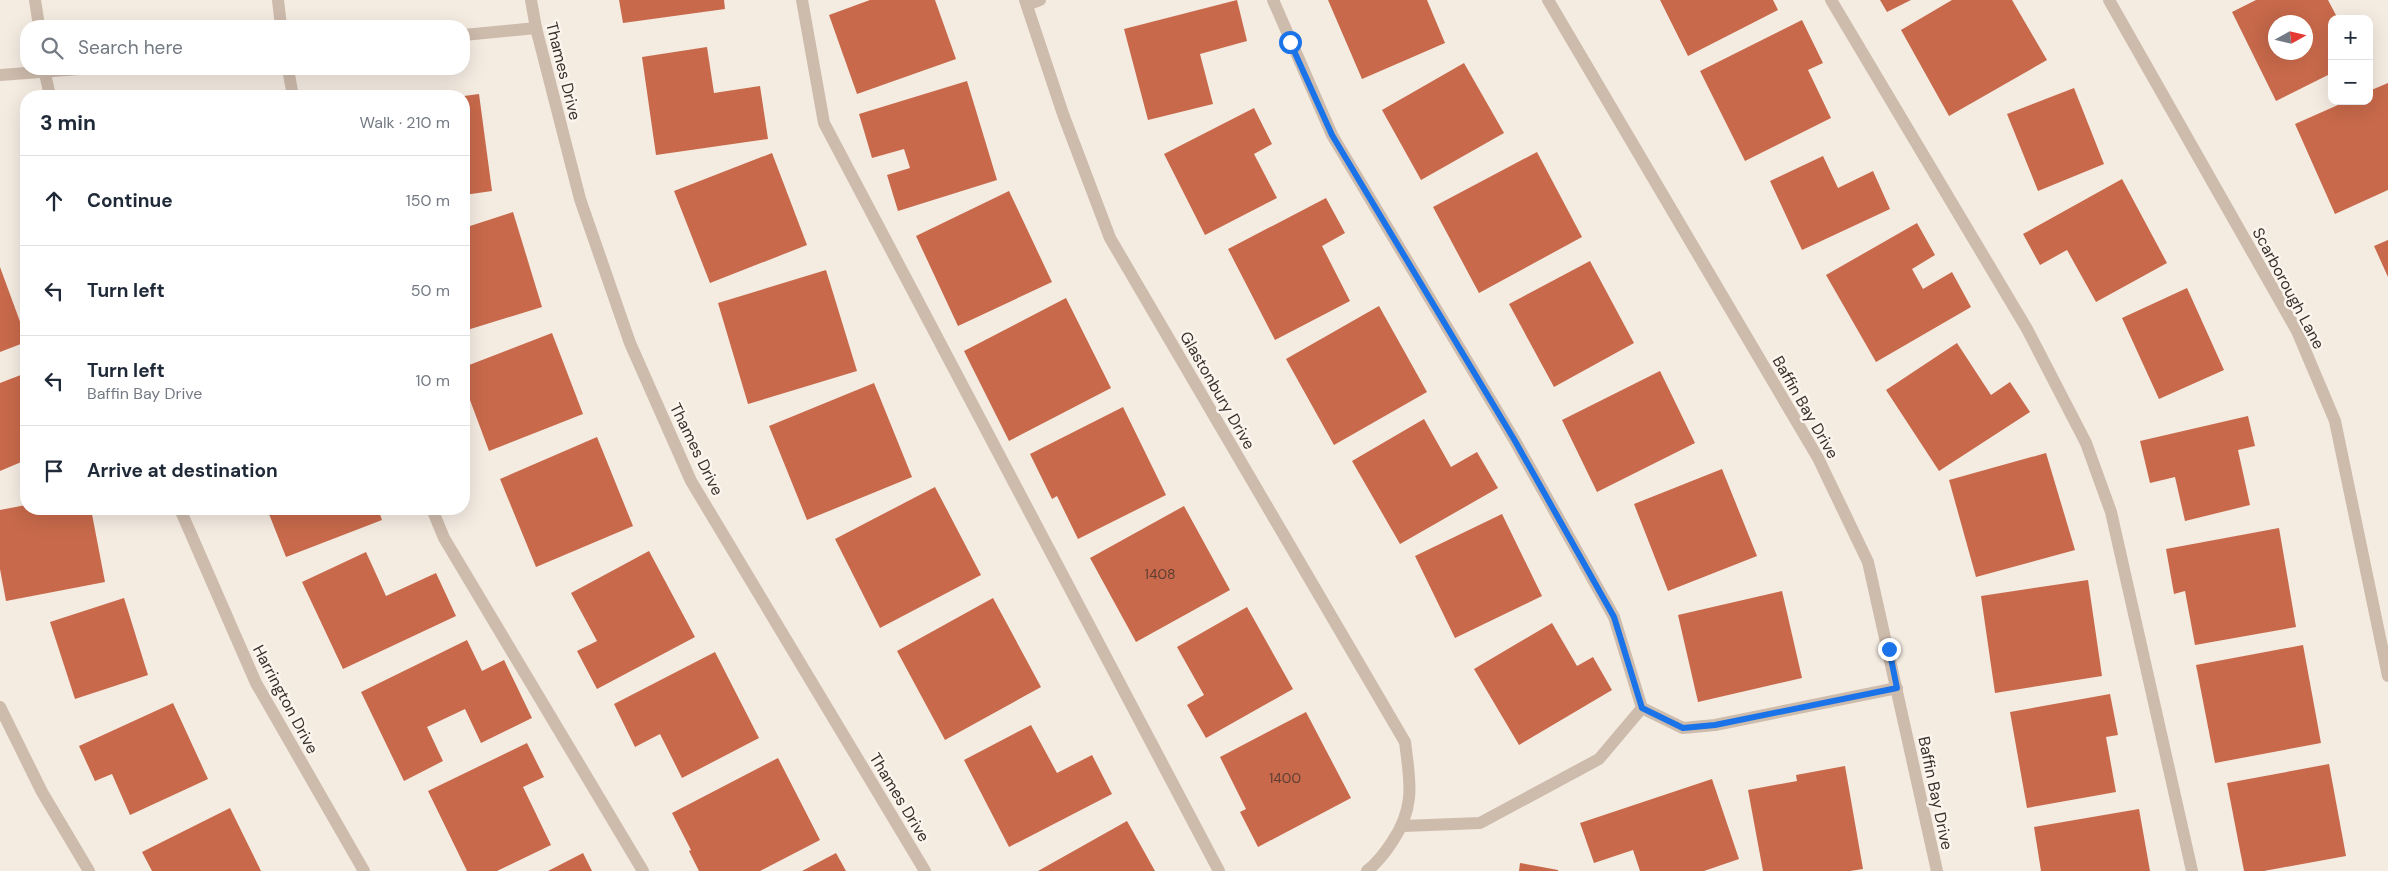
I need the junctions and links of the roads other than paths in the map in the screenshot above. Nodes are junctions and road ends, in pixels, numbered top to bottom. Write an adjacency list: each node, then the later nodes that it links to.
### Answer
1 (35, 0): 11 (street)
2 (278, 0): 12 (street)
3 (531, 0): 13 (street, Thames Drive)
4 (802, 0): 32 (street)
5 (1040, 0): 10 (street)
6 (1273, 0): 26 (street)
7 (1548, 0): 24 (street, Baffin Bay Drive)
8 (1831, 0): 35 (street)
9 (2109, 0): 23 (street, Scarborough Lane)
10 (1026, 2): 27 (street, Glastonbury Drive)
11 (38, 20)
12 (280, 20)
13 (536, 28): 14 (street); 31 (street, Thames Drive)
14 (470, 34)
15 (20, 73): 16 (street)
16 (0, 75)
17 (45, 75): 19 (street)
18 (289, 75): 20 (street)
19 (49, 90)
20 (293, 90)
21 (183, 515): 29 (street, Harrington Drive)
22 (434, 515): 30 (street)
23 (2388, 676)
24 (1897, 688): 26 (street); 34 (street, Baffin Bay Drive)
25 (0, 707): 28 (street)
26 (1642, 708): 27 (street)
27 (1403, 826): 33 (street, Glastonbury Drive)
28 (89, 871)
29 (364, 871)
30 (643, 871)
31 (925, 871)
32 (1219, 871)
33 (1368, 871)
34 (1937, 871)
35 (2192, 871)

